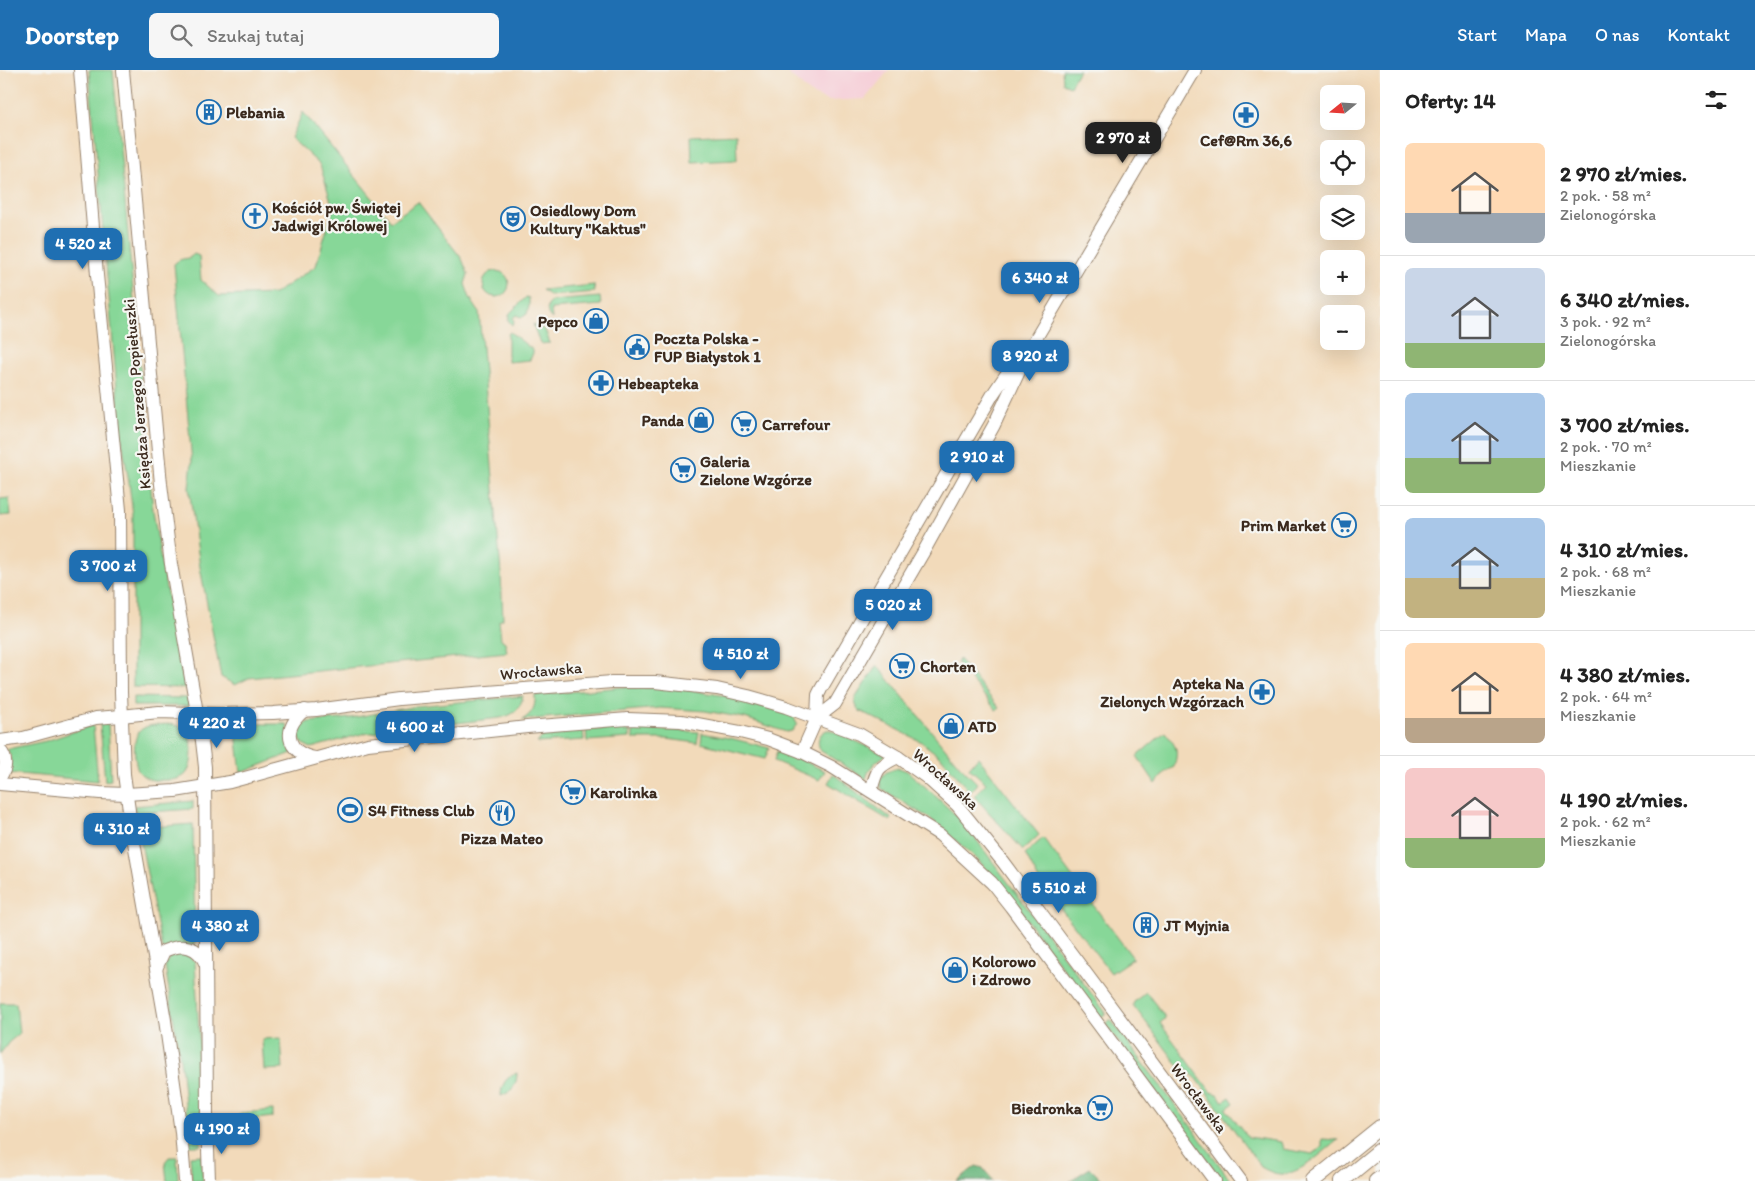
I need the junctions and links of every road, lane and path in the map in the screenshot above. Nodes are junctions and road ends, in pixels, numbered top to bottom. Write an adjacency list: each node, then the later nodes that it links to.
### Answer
1 (80, 70): 7 (main road, Księdza Jerzego Popiełuszki)
2 (123, 70): 6 (main road, Księdza Jerzego Popiełuszki)
3 (1195, 70): 4 (main road)
4 (1029, 350): 8 (main road); 8 (main road)
5 (305, 710): 6 (main road, Wrocławska); 8 (main road, Wrocławska); 13 (main road)
6 (197, 713): 7 (main road, Wrocławska); 16 (main road, Księdza Jerzego Popiełuszki)
7 (121, 716): 9 (main road, Wrocławska); 18 (main road, Księdza Jerzego Popiełuszki)
8 (817, 718): 11 (main road); 12 (main road, Wrocławska)
9 (0, 742)
10 (0, 750): 14 (main road)
11 (802, 752): 13 (main road); 17 (main road)
12 (898, 756): 17 (main road); 27 (main road, Wrocławska)
13 (315, 758): 16 (main road)
14 (0, 777)
15 (0, 784): 18 (main road)
16 (205, 787): 18 (main road); 19 (main road)
17 (871, 790): 26 (main road)
18 (126, 794): 20 (main road)
19 (206, 965): 20 (main road); 25 (main road)
20 (156, 968): 24 (main road)
21 (1380, 1127): 28 (main road)
22 (1380, 1150): 29 (main road)
23 (1380, 1178): 30 (main road)
24 (185, 1181)
25 (209, 1181)
26 (1215, 1181)
27 (1241, 1181)
28 (1313, 1181)
29 (1342, 1181)
30 (1376, 1181)

